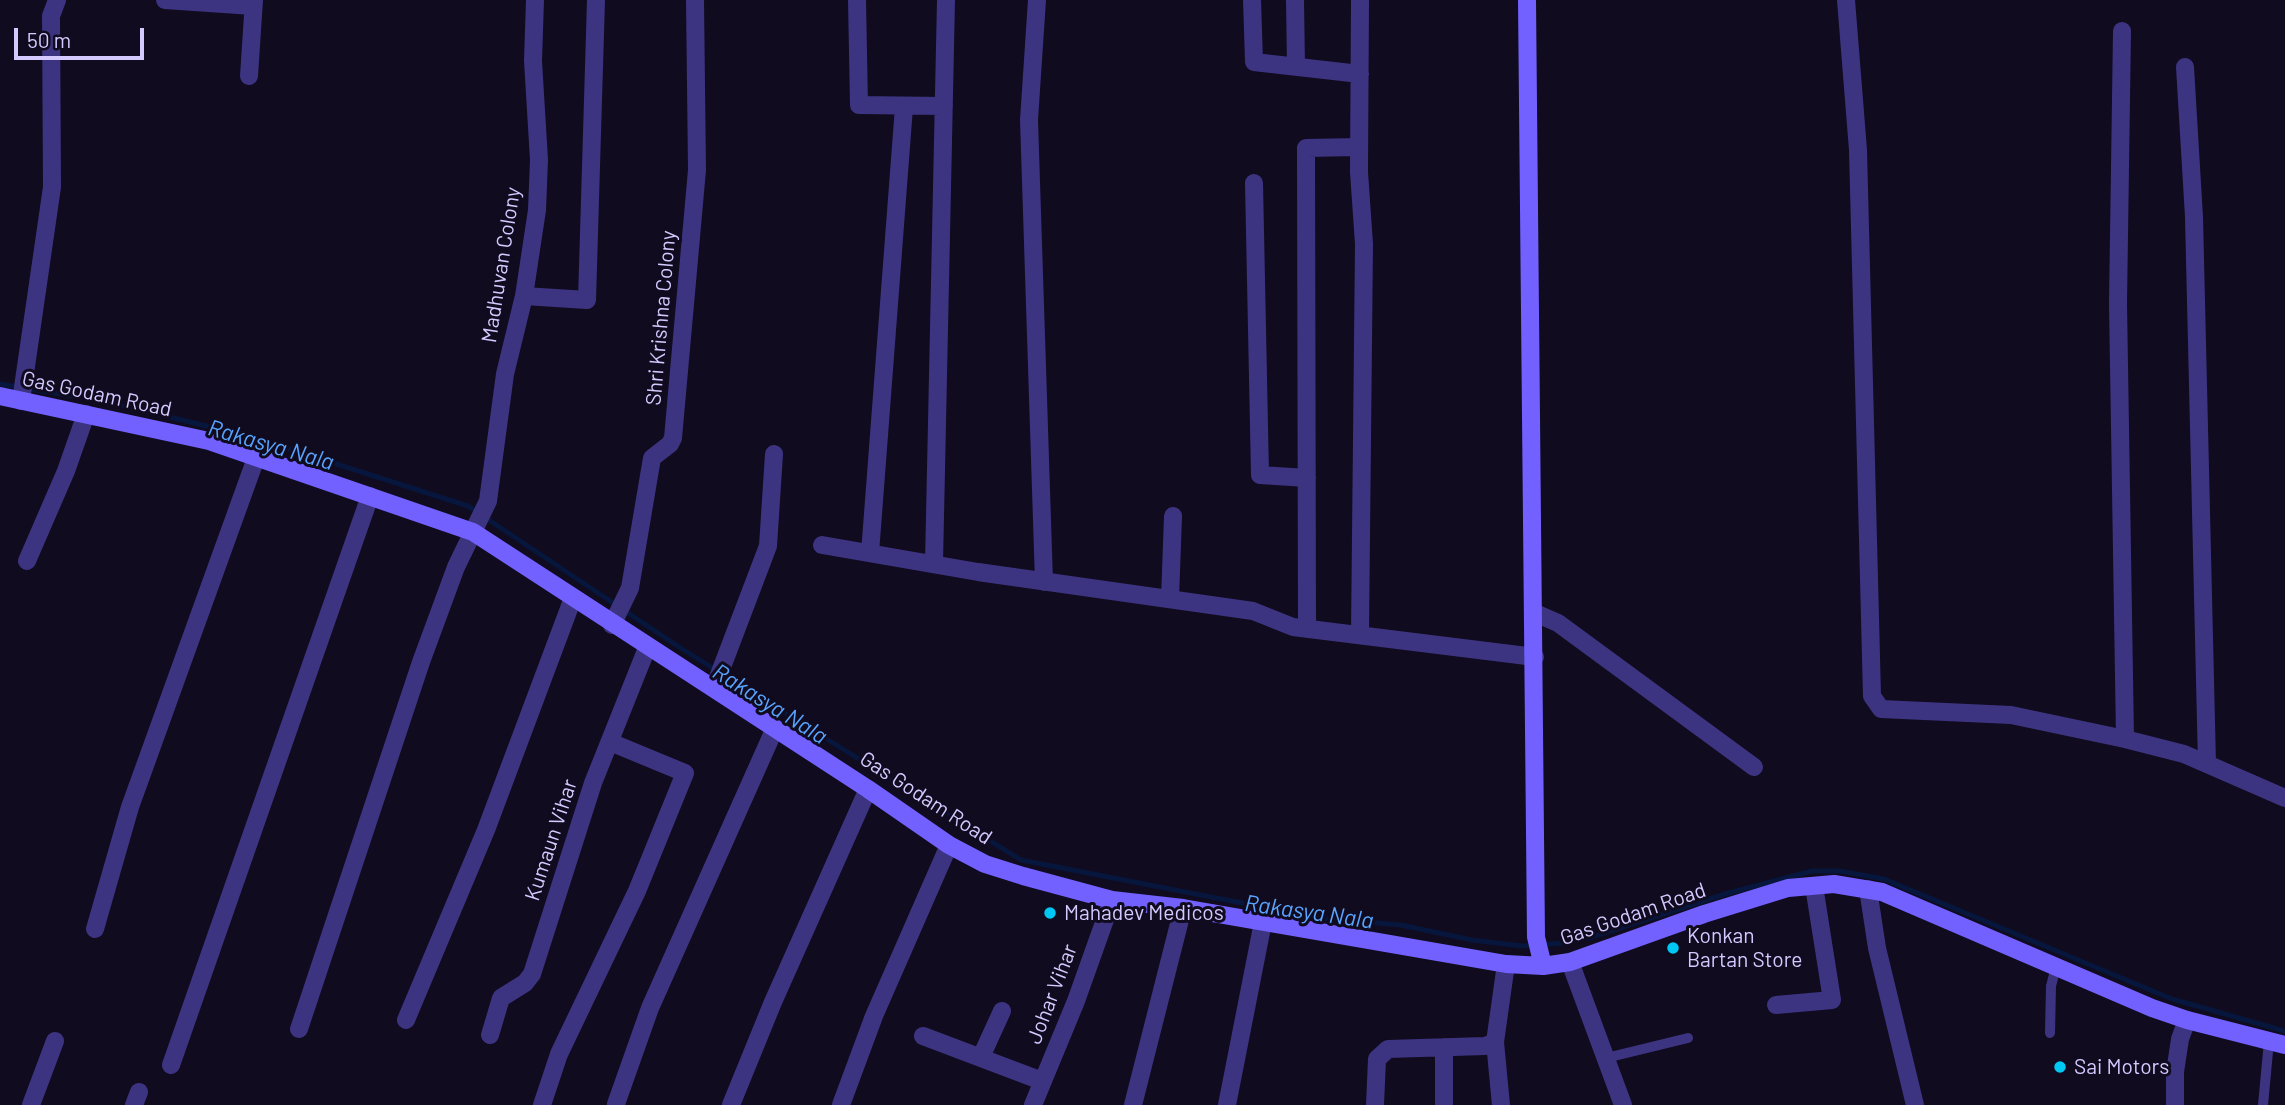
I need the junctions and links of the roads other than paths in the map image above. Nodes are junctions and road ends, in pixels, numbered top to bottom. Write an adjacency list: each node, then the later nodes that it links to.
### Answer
1 (57, 0): 25 (street)
2 (164, 0): 14 (street)
3 (535, 0): 24 (street, Madhuvan Colony)
4 (596, 0): 24 (street)
5 (695, 0): 41 (street, Shri Krishna Colony)
6 (858, 0): 21 (street)
7 (946, 0): 20 (street)
8 (1037, 0): 38 (street)
9 (1252, 0): 16 (street)
10 (1295, 0): 16 (street)
11 (1360, 0): 18 (street)
12 (1527, 0): 42 (main road)
13 (1846, 0): 49 (street)
14 (253, 3): 19 (street)
15 (2122, 31): 49 (street)
16 (1296, 66): 18 (street)
17 (2186, 67): 51 (street)
18 (1360, 74): 22 (street)
19 (249, 76)
20 (944, 106): 21 (street); 37 (street)
21 (904, 107): 35 (street)
22 (1359, 147): 30 (street); 44 (street)
23 (1254, 183): 30 (street)
24 (524, 296): 33 (street, Madhuvan Colony)
25 (24, 391): 26 (main road, Gas Godam Road); 27 (main road, Gas Godam Road)
26 (0, 396)
27 (86, 414): 29 (main road, Gas Godam Road); 36 (street)
28 (774, 454): 47 (street)
29 (256, 458): 31 (main road, Gas Godam Road); 61 (street)
30 (1307, 478): 43 (street)
31 (370, 496): 33 (main road, Gas Godam Road); 81 (street)
32 (1173, 516): 40 (street)
33 (480, 519): 39 (main road, Gas Godam Road); 70 (street, Madhuvan Colony)
34 (822, 545): 35 (street)
35 (870, 553): 37 (street)
36 (27, 561)
37 (934, 564): 38 (street)
38 (1044, 582): 40 (street)
39 (573, 598): 41 (main road, Gas Godam Road); 68 (street)
40 (1170, 600): 43 (street)
41 (619, 612): 45 (main road, Gas Godam Road)
42 (1535, 613): 46 (main road); 52 (street)
43 (1307, 627): 44 (street)
44 (1360, 633): 46 (street)
45 (647, 648): 47 (main road, Gas Godam Road); 50 (street, Kumaun Vihar)
46 (1535, 657): 62 (main road)
47 (718, 677): 48 (main road, Gas Godam Road)
48 (775, 729): 53 (main road, Gas Godam Road); 83 (street)
49 (2125, 739): 51 (street)
50 (610, 742): 72 (street, Kumaun Vihar); 85 (street)
51 (2207, 764): 54 (street)
52 (1754, 767)
53 (868, 789): 55 (main road, Gas Godam Road); 86 (street)
54 (2285, 798)
55 (949, 845): 58 (main road, Gas Godam Road); 87 (street)
56 (1814, 886): 57 (main road, Gas Godam Road); 63 (main road, Gas Godam Road); 66 (street)
57 (1868, 890): 65 (main road, Gas Godam Road); 95 (street)
58 (1112, 900): 59 (main road, Gas Godam Road); 82 (street, Johar Vihar)
59 (1183, 908): 60 (main road, Gas Godam Road); 89 (street)
60 (1263, 922): 64 (main road, Gas Godam Road); 90 (street)
61 (94, 929)
62 (1539, 951): 63 (main road, Gas Godam Road); 64 (main road, Gas Godam Road)
63 (1570, 962): 80 (street)
64 (1507, 964): 76 (street)
65 (2056, 967): 69 (main road, Gas Godam Road); 71 (lane)
66 (1776, 1005)
67 (1002, 1011): 79 (street)
68 (406, 1020)
69 (2187, 1020): 77 (main road, Gas Godam Road); 96 (street)
70 (299, 1029)
71 (2050, 1033)
72 (490, 1035)
73 (923, 1036): 79 (street)
74 (1688, 1038): 80 (lane)
75 (55, 1041): 84 (street)
76 (1494, 1042): 78 (street); 93 (street)
77 (2277, 1043): 97 (lane)
78 (1444, 1047): 91 (street); 92 (street)
79 (981, 1057): 82 (street)
80 (1606, 1058): 94 (street)
81 (172, 1065)
82 (1042, 1081): 88 (street, Johar Vihar)
83 (617, 1104)
84 (31, 1105)
85 (542, 1105)
86 (731, 1105)
87 (841, 1105)
88 (1033, 1105)
89 (1133, 1105)
90 (1227, 1105)
91 (1375, 1105)
92 (1444, 1105)
93 (1501, 1105)
94 (1623, 1105)
95 (1915, 1105)
96 (2175, 1105)
97 (2263, 1105)

